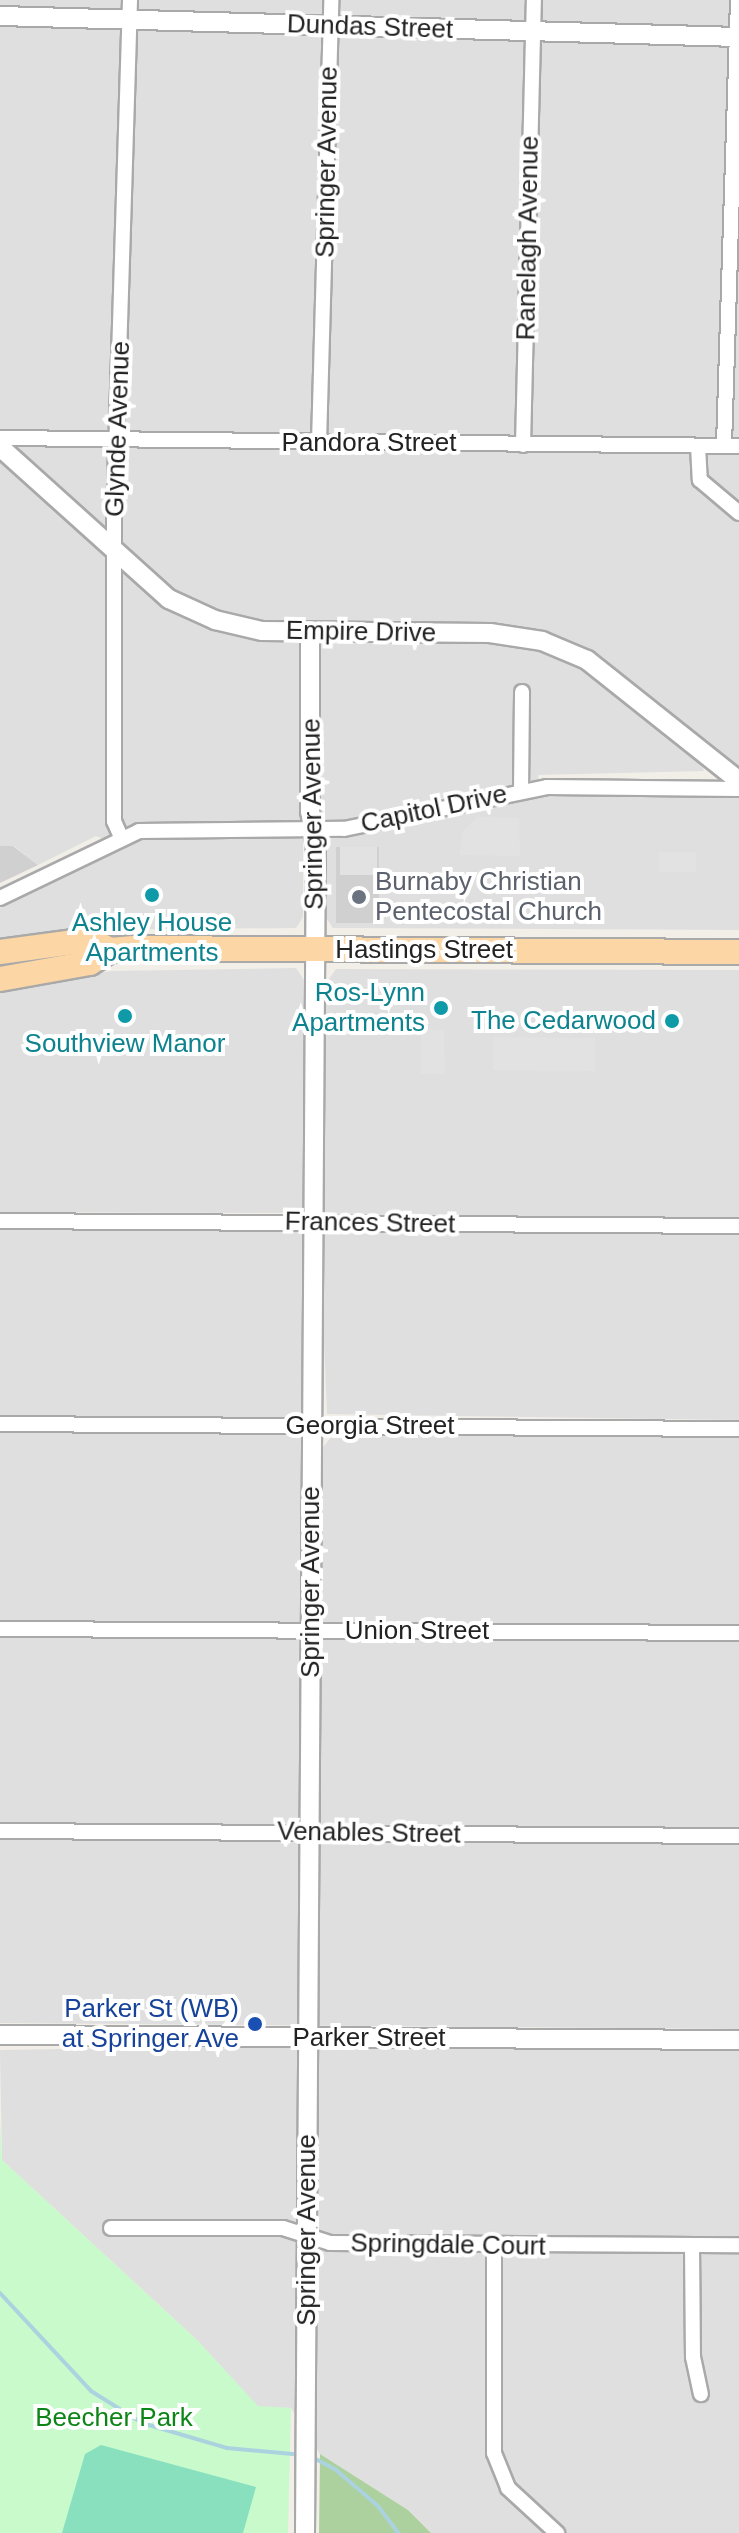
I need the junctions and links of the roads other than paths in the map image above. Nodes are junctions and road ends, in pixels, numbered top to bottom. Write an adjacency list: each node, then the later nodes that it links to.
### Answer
1 (130, 0): 6 (street, Glynde Avenue)
2 (331, 0): 7 (street, Springer Avenue)
3 (534, 0): 8 (street, Ranelagh Avenue)
4 (738, 0): 9 (street)
5 (0, 16): 6 (street, Dundas Street)
6 (128, 20): 7 (street, Dundas Street); 11 (street, Glynde Avenue)
7 (331, 25): 8 (street, Dundas Street); 12 (street, Springer Avenue)
8 (533, 32): 9 (street, Dundas Street); 13 (street, Ranelagh Avenue)
9 (738, 37): 15 (street)
10 (0, 438): 11 (street, Pandora Street)
11 (118, 441): 12 (street, Pandora Street); 18 (street, Glynde Avenue)
12 (319, 443): 13 (street, Pandora Street)
13 (523, 445): 14 (street, Pandora Street)
14 (698, 446): 15 (street, Pandora Street); 17 (street)
15 (732, 446)
16 (0, 447): 18 (street, Empire Drive)
17 (739, 513)
18 (115, 553): 19 (street, Empire Drive); 25 (street, Glynde Avenue)
19 (310, 631): 21 (street, Empire Drive); 24 (street, Springer Avenue)
20 (522, 692): 23 (street)
21 (739, 781)
22 (739, 789): 23 (street, Capitol Drive)
23 (521, 791): 24 (street, Capitol Drive)
24 (313, 831): 25 (street, Capitol Drive); 28 (street, Springer Avenue)
25 (121, 837): 26 (street, Capitol Drive)
26 (0, 898)
27 (110, 950): 28 (main road, Hastings Street); 29 (main road, Hastings Street); 31 (main road, Hastings Street)
28 (316, 950): 30 (main road, Hastings Street); 33 (street, Springer Avenue)
29 (0, 952)
30 (739, 952)
31 (0, 979)
32 (0, 1221): 33 (street, Frances Street)
33 (315, 1222): 34 (street, Frances Street); 36 (street, Springer Avenue)
34 (739, 1226)
35 (0, 1424): 36 (street, Georgia Street)
36 (312, 1426): 37 (street, Georgia Street); 39 (street, Springer Avenue)
37 (739, 1429)
38 (0, 1629): 39 (street, Union Street)
39 (312, 1631): 40 (street, Union Street); 42 (street, Springer Avenue)
40 (739, 1633)
41 (0, 1831): 42 (street, Venables Street)
42 (310, 1832): 43 (street, Venables Street); 45 (street, Springer Avenue)
43 (739, 1836)
44 (0, 2035): 45 (street, Parker Street)
45 (308, 2038): 46 (street, Parker Street); 48 (street, Springer Avenue)
46 (739, 2040)
47 (111, 2228): 48 (street, Springdale Court)
48 (307, 2236): 51 (street, Springdale Court); 53 (street, Springer Avenue)
49 (692, 2245): 50 (street, Springdale Court); 51 (street, Springdale Court); 52 (street)
50 (739, 2245)
51 (494, 2246): 54 (street)
52 (701, 2394)
53 (305, 2533)
54 (557, 2533)

